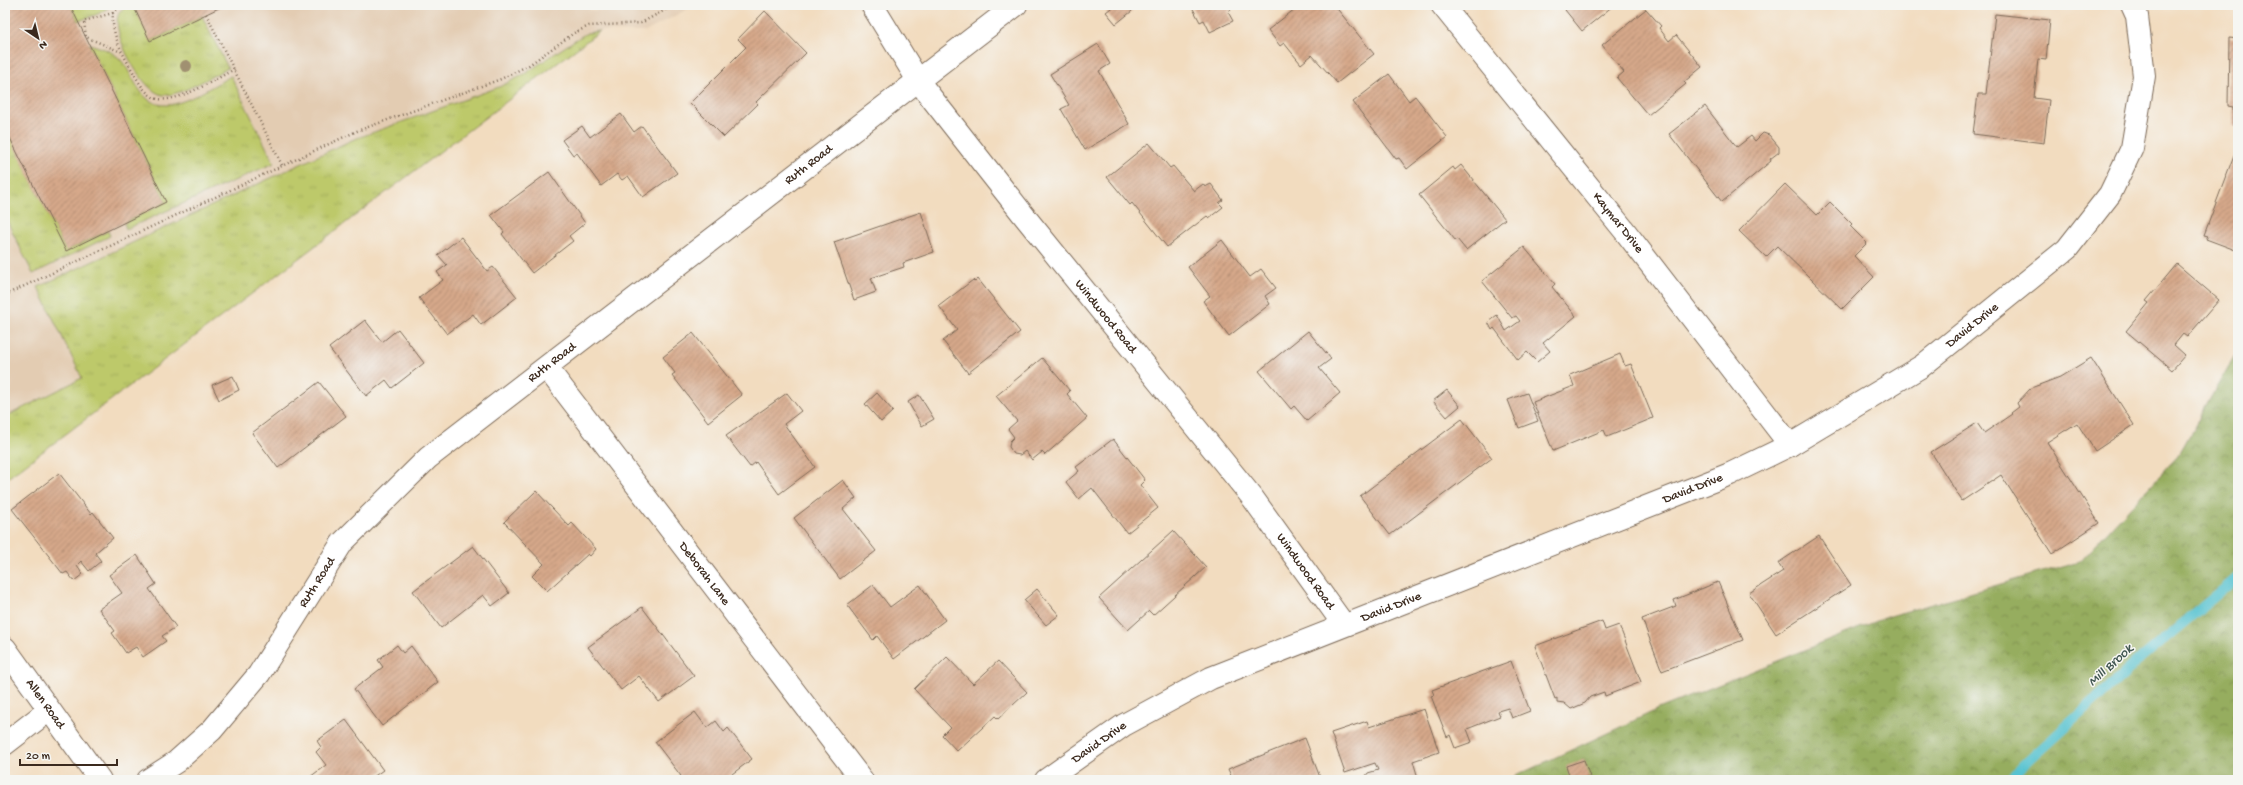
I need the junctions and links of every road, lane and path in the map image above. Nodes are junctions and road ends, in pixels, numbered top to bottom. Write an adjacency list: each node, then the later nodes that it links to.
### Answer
1 (123, 5): 7 (path)
2 (674, 5): 12 (path)
3 (872, 5): 11 (street, Windwood Road)
4 (1016, 5): 11 (street, Ruth Road)
5 (1442, 5): 15 (street, Kaymar Drive)
6 (2132, 5): 15 (street, David Drive)
7 (113, 13): 9 (path); 9 (path)
8 (206, 14): 10 (path)
9 (121, 52): 10 (path)
10 (235, 69): 12 (path)
11 (920, 82): 14 (street, Ruth Road); 16 (street, Windwood Road)
12 (282, 165): 13 (path)
13 (5, 295)
14 (547, 368): 21 (street, Ruth Road); 22 (street, Deborah Lane)
15 (1790, 445): 16 (street, David Drive)
16 (1344, 625): 23 (street, David Drive)
17 (5, 648): 18 (street, Allen Road)
18 (49, 710): 19 (street); 20 (street, Allen Road)
19 (5, 744)
20 (100, 780)
21 (148, 780)
22 (862, 780)
23 (1046, 780)

